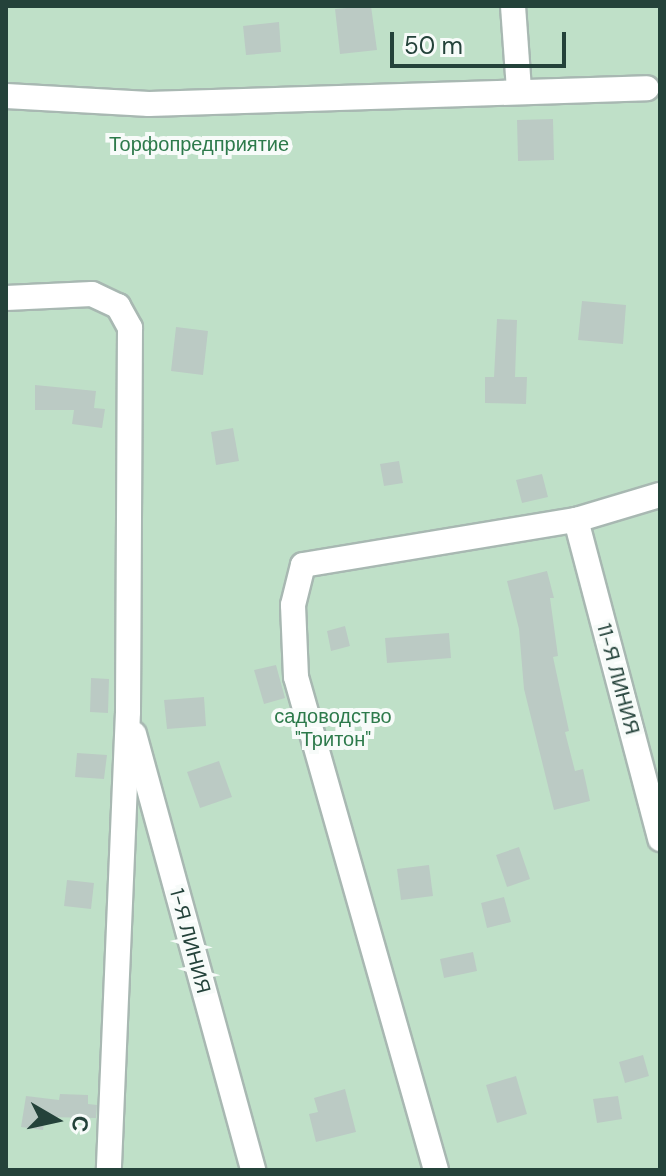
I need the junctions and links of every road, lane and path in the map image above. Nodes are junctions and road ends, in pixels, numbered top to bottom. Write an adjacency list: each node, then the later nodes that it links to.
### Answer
1 (513, 6): 3 (street)
2 (647, 88): 3 (street)
3 (519, 90): 4 (street)
4 (6, 96)
5 (6, 298): 8 (street)
6 (660, 495): 7 (street)
7 (576, 520): 9 (street, 11-Я ЛИНИЯ); 12 (street)
8 (128, 712): 10 (street); 11 (street, 1-Я ЛИНИЯ)
9 (660, 839)
10 (109, 1170)
11 (253, 1170)
12 (436, 1170)

